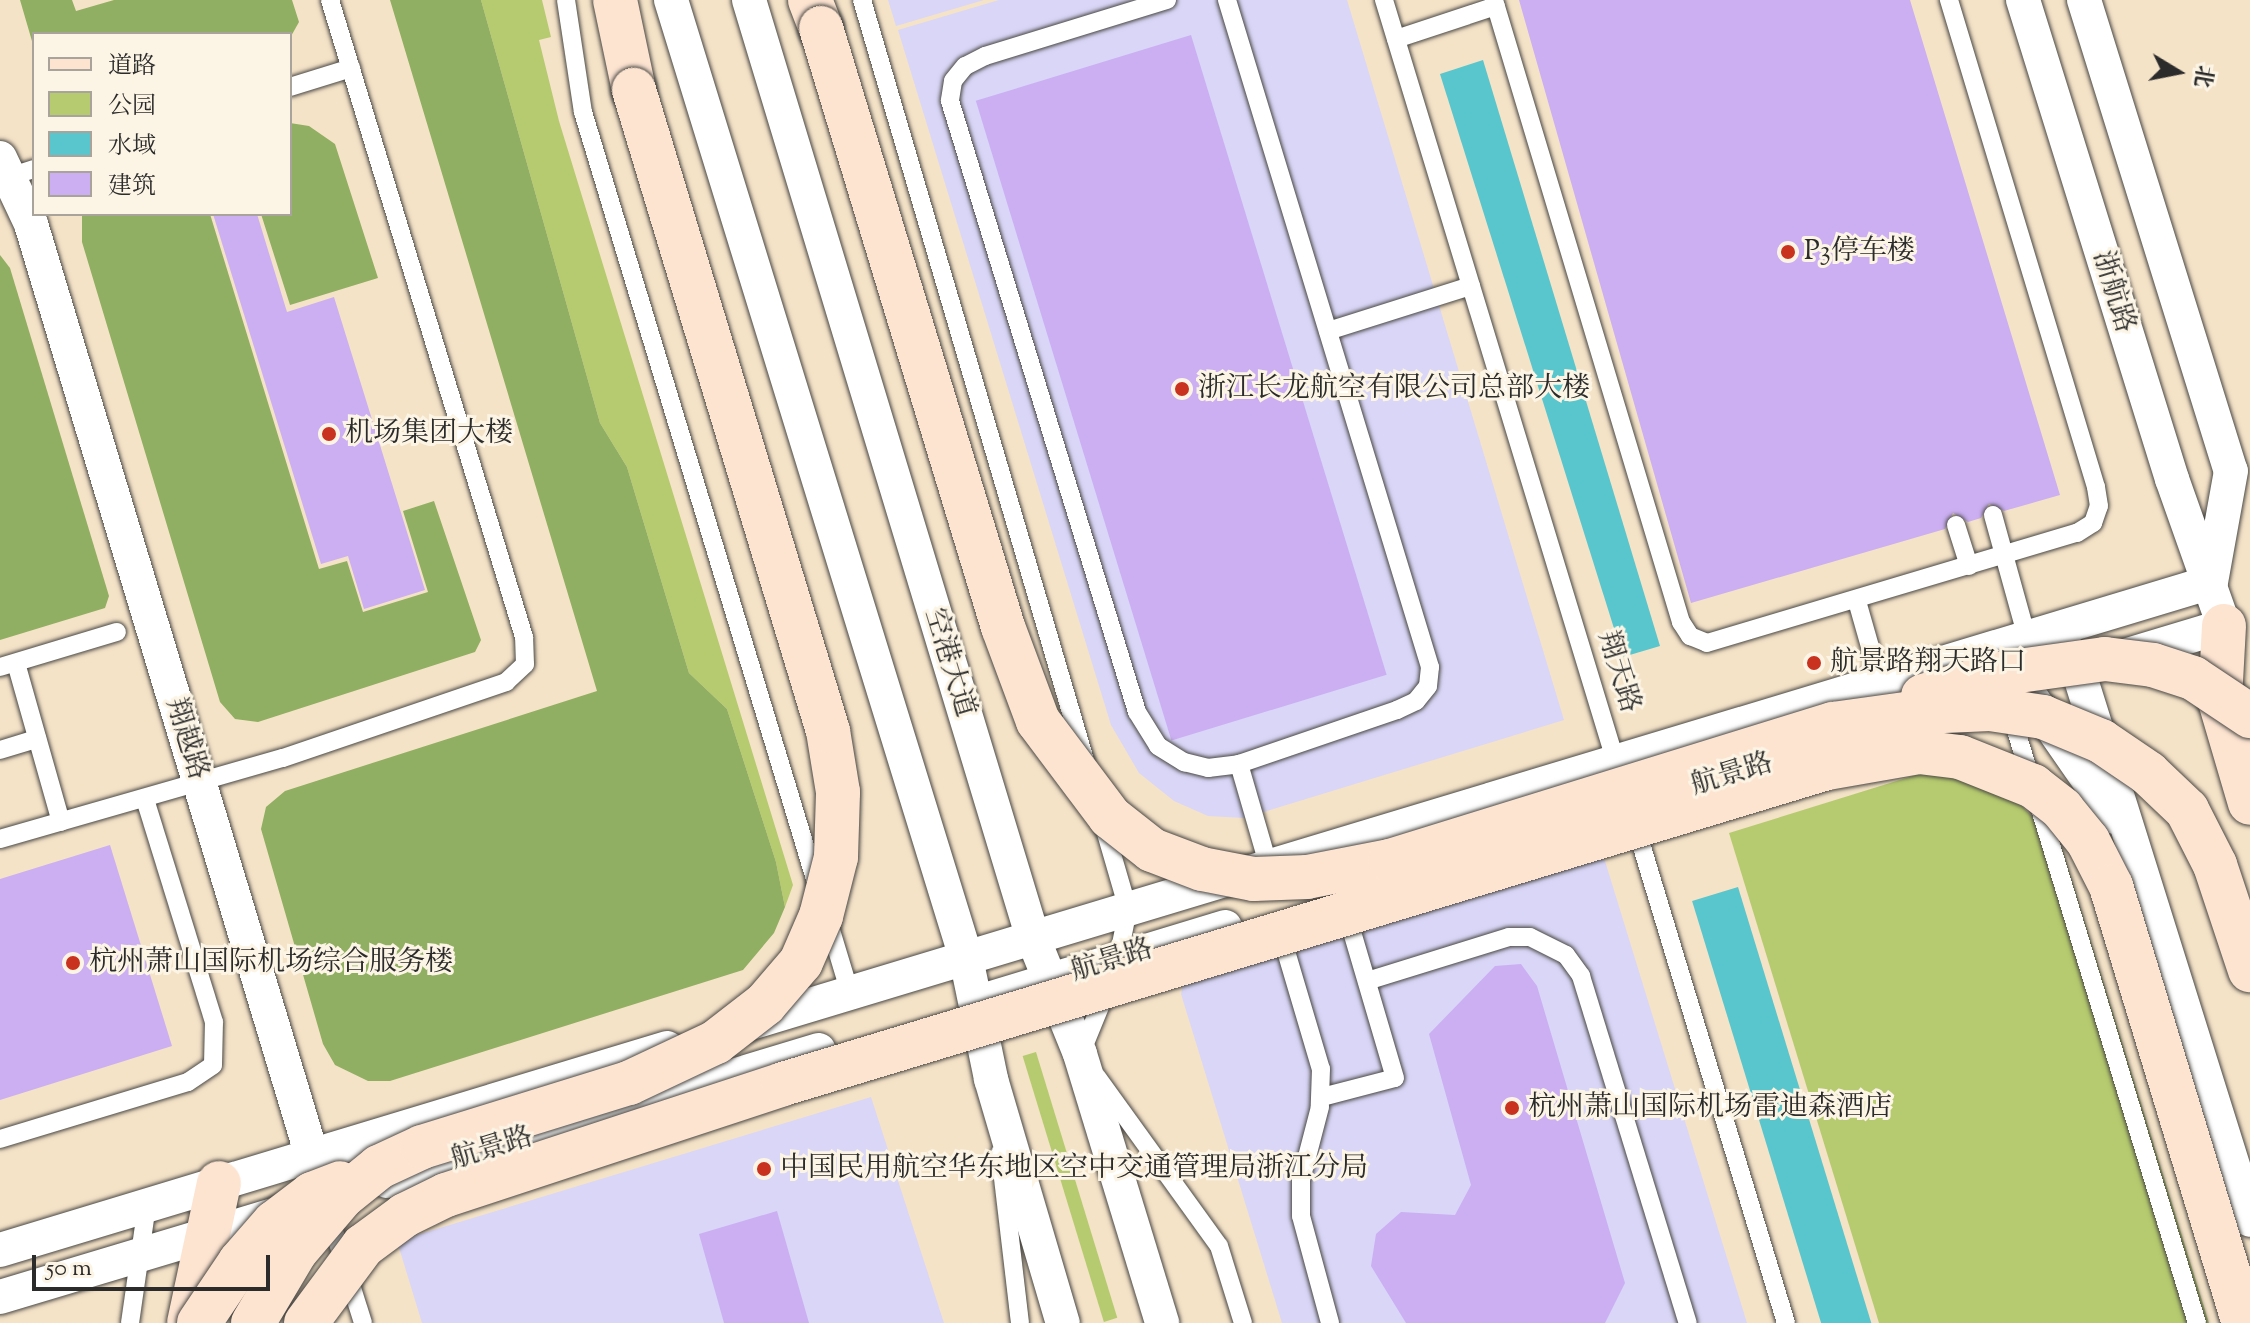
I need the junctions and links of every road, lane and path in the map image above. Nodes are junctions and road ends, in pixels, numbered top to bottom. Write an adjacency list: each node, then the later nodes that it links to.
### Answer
1 (330, 0): 16 (lane)
2 (566, 0): 57 (lane)
3 (615, 0): 64 (main road, bridge)
4 (671, 0): 52 (street)
5 (749, 0): 51 (street, 空港大道)
6 (862, 0): 49 (lane)
7 (1167, 0): 39 (lane)
8 (1227, 0): 20 (lane)
9 (1384, 0): 15 (lane, 翔天路)
10 (1949, 0): 23 (lane)
11 (2023, 0): 25 (street, 浙航路)
12 (2084, 0): 25 (street, 浙航路)
13 (1495, 3): 15 (lane); 26 (lane)
14 (816, 14): 35 (main road, bridge)
15 (1396, 39): 19 (lane, 翔天路)
16 (351, 68): 17 (lane); 40 (lane)
17 (292, 86)
18 (11, 171): 40 (street, 翔越路)
19 (1471, 286): 20 (lane); 38 (lane, 翔天路)
20 (1328, 331): 39 (lane)
21 (1993, 515): 23 (lane)
22 (1956, 525): 24 (lane)
23 (2004, 555): 24 (lane); 29 (lane)
24 (1969, 566): 26 (lane)
25 (2211, 582): 28 (street, 浙航路); 29 (street, 航景路)
26 (1857, 601): 32 (lane)
27 (117, 632): 30 (lane)
28 (2232, 634): 31 (street, 航景路); 34 (main road); 42 (main road)
29 (2031, 636): 31 (street); 32 (street, 航景路); 33 (street)
30 (8, 665): 36 (lane)
31 (2078, 670): 33 (street, 航景路); 46 (street)
32 (1880, 682): 38 (street, 航景路)
33 (2024, 687): 43 (street, 航景路); 46 (street); 87 (lane)
34 (2250, 713): 35 (main road, bridge)
35 (1833, 724): 54 (main road, bridge)
36 (37, 739): 37 (lane); 44 (lane)
37 (0, 750)
38 (1616, 762): 43 (lane, 翔天路); 47 (street, 航景路)
39 (1239, 764): 47 (lane)
40 (199, 783): 41 (lane); 63 (street, 翔越路)
41 (145, 799): 44 (lane); 62 (lane)
42 (2250, 803)
43 (1629, 806): 48 (street, 航景路); 86 (lane, 翔天路)
44 (61, 822): 45 (lane)
45 (0, 839)
46 (2137, 855): 68 (street)
47 (1269, 867): 49 (street, 航景路)
48 (1341, 892): 50 (street, 航景路); 56 (lane)
49 (1128, 909): 51 (street, 航景路); 53 (lane)
50 (1274, 912): 53 (street, 航景路); 61 (lane)
51 (1033, 938): 52 (street, 航景路); 55 (street, 空港大道)
52 (966, 958): 57 (street, 航景路); 58 (street)
53 (1120, 959): 55 (street, 航景路); 59 (lane)
54 (2250, 970)
55 (1053, 979): 58 (street, 航景路); 59 (street, 空港大道)
56 (1367, 981): 61 (lane); 85 (lane)
57 (850, 993): 63 (street, 航景路)
58 (977, 1003): 60 (street); 66 (street, 航景路)
59 (1080, 1054): 83 (street, 空港大道); 84 (lane)
60 (991, 1079): 81 (lane); 82 (street)
61 (1322, 1097): 73 (lane)
62 (0, 1139)
63 (311, 1156): 65 (street, 航景路); 66 (street, 翔越路)
64 (379, 1167): 76 (main road, bridge); 77 (main road, bridge)
65 (219, 1183): 67 (street, 航景路); 69 (main road)
66 (325, 1200): 69 (street, 航景路); 78 (main road); 80 (lane, 翔越路)
67 (147, 1205): 70 (street, 航景路); 71 (lane)
68 (2250, 1220)
69 (209, 1234): 71 (street, 航景路); 75 (main road)
70 (0, 1250)
71 (139, 1255): 72 (street, 航景路); 74 (lane)
72 (0, 1297)
73 (1328, 1315)
74 (130, 1323)
75 (189, 1323)
76 (199, 1323)
77 (253, 1323)
78 (288, 1323)
79 (306, 1323): 88 (main road, bridge)
80 (363, 1323)
81 (1020, 1323)
82 (1063, 1323)
83 (1162, 1323)
84 (1243, 1323)
85 (1688, 1323)
86 (1786, 1323)
87 (2197, 1323)
88 (2244, 1323)

